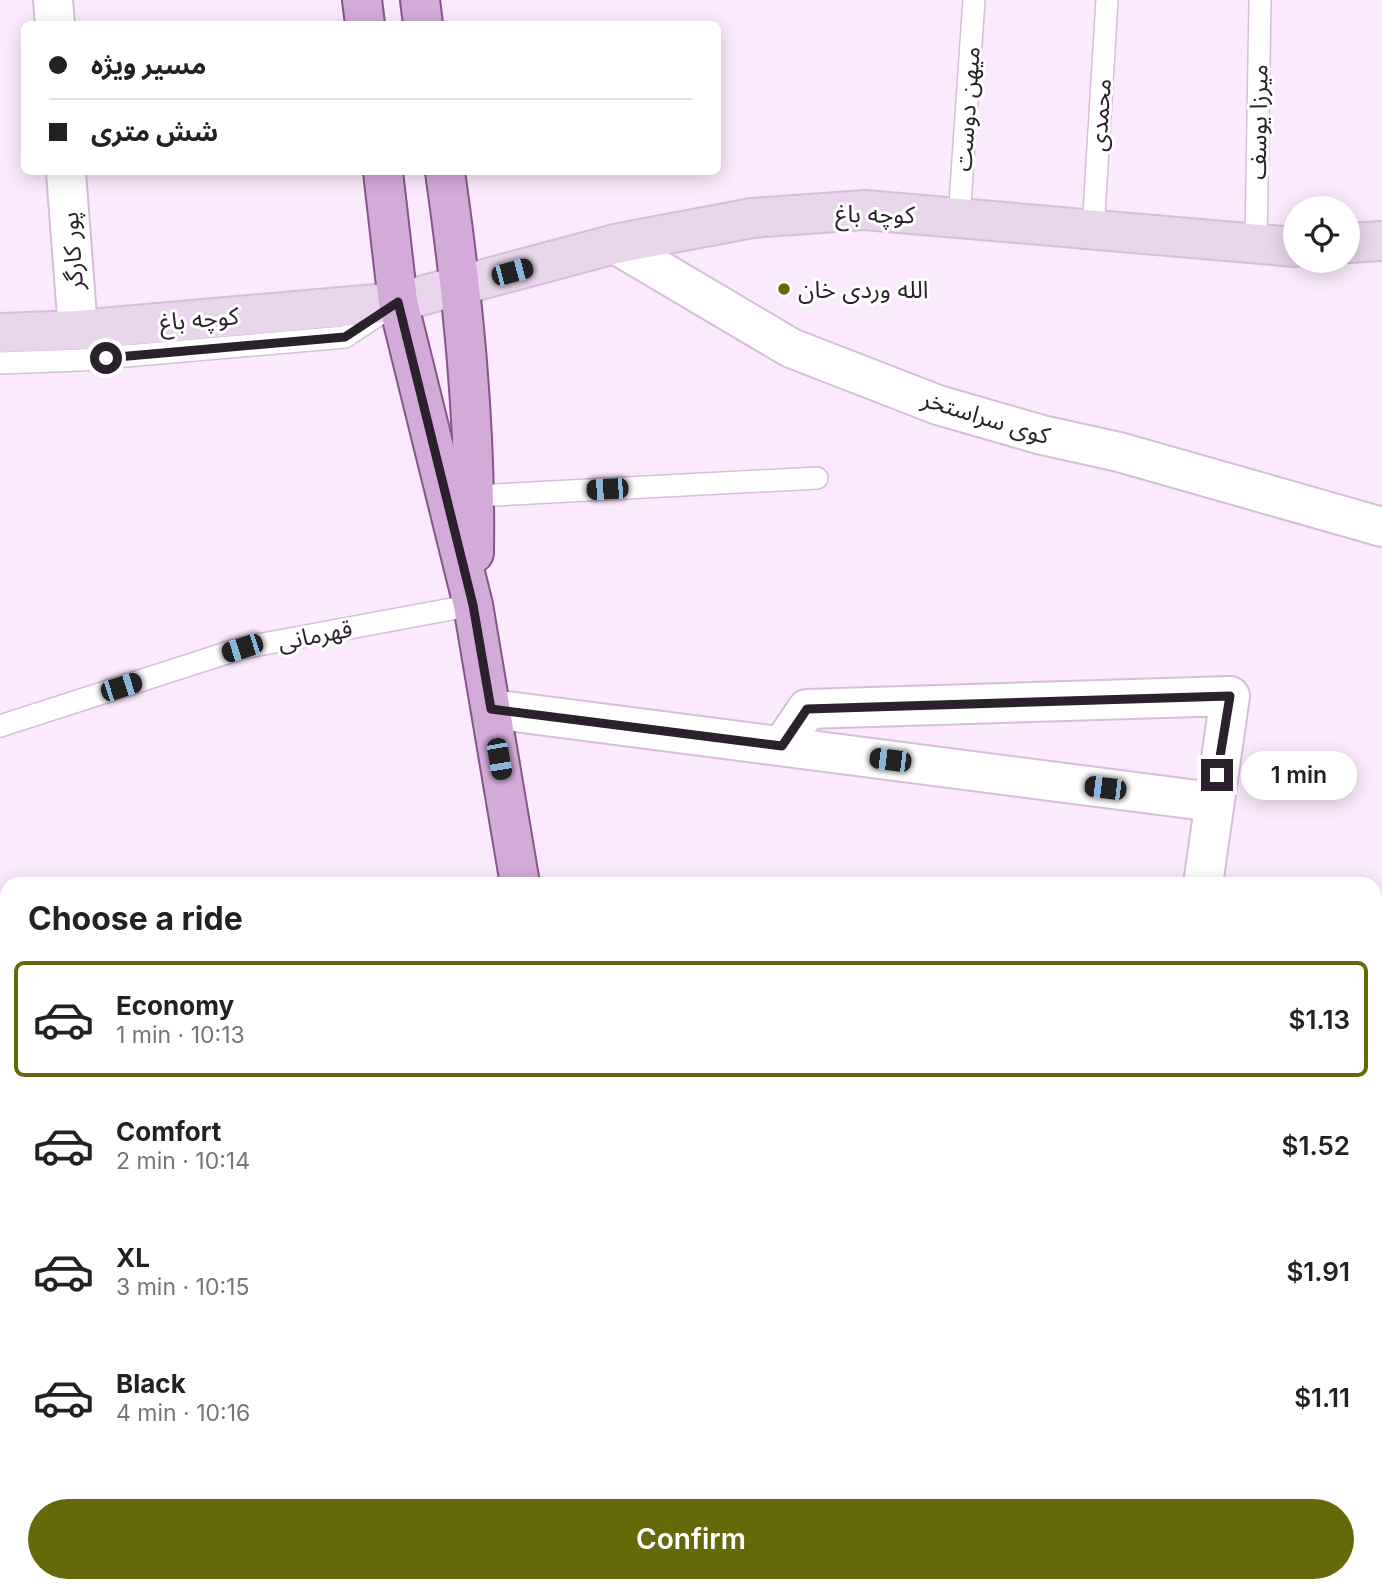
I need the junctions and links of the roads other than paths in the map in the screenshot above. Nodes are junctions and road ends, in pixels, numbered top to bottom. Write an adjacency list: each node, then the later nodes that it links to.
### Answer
1 (53, 0): 7 (street)
2 (362, 0): 8 (main road)
3 (420, 0): 9 (main road)
4 (974, 0): 13 (lane, میهن دوست)
5 (1107, 0): 14 (lane, محمدی)
6 (1260, 0): 18 (lane, میرزا یوسف)
7 (55, 21)
8 (365, 21)
9 (423, 21)
10 (66, 175): 22 (street, پور کارگر)
11 (383, 175): 21 (main road)
12 (444, 175): 20 (main road)
13 (959, 218): 14 (main road, کوچه باغ); 17 (main road, کوچه باغ)
14 (1093, 230): 18 (main road, کوچه باغ)
15 (1382, 241): 16 (main road)
16 (1360, 242)
17 (615, 244): 20 (main road, کوچه باغ); 27 (street, کوی سراستخر)
18 (1256, 244): 19 (main road, کوچه باغ)
19 (1283, 246)
20 (461, 287): 21 (main road, کوچه باغ); 26 (main road)
21 (398, 302): 22 (main road, کوچه باغ); 24 (lane); 28 (main road)
22 (78, 330): 23 (main road, کوچه باغ)
23 (0, 333)
24 (0, 363)
25 (817, 478): 26 (lane)
26 (475, 496): 28 (main road)
27 (1382, 527)
28 (473, 605): 29 (main road); 30 (lane, قهرمانی)
29 (491, 709): 31 (street); 33 (main road)
30 (0, 726)
31 (782, 746): 32 (street); 32 (street)
32 (1213, 802): 34 (street)
33 (519, 877)
34 (1204, 877)

